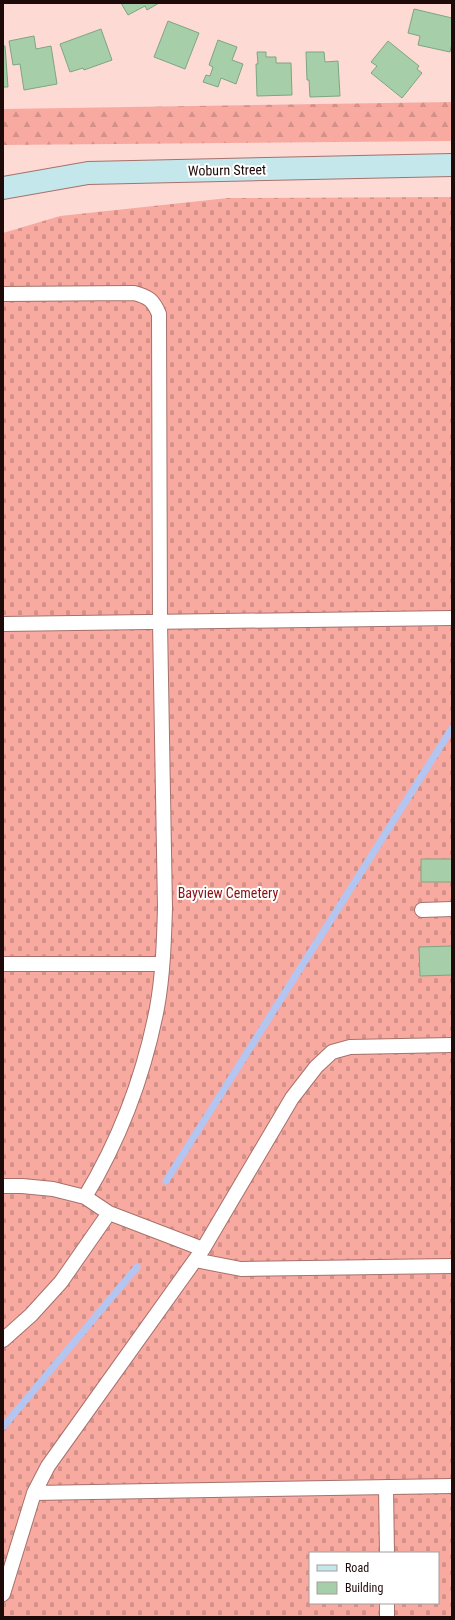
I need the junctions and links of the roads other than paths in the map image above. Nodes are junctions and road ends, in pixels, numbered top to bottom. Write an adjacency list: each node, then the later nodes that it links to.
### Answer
1 (452, 165): 2 (street, Woburn Street)
2 (3, 188)
3 (3, 294): 5 (lane)
4 (452, 618): 5 (lane)
5 (160, 622): 6 (lane); 10 (lane)
6 (3, 624)
7 (452, 909): 8 (lane)
8 (422, 910)
9 (3, 964): 10 (lane)
10 (161, 964): 13 (lane)
11 (452, 1045): 15 (lane)
12 (3, 1186): 13 (lane)
13 (85, 1197): 14 (lane)
14 (109, 1213): 15 (lane); 17 (lane)
15 (199, 1255): 16 (lane); 20 (lane)
16 (452, 1266)
17 (3, 1340)
18 (452, 1486): 19 (lane)
19 (386, 1487): 20 (lane); 21 (lane)
20 (34, 1493): 22 (lane)
21 (387, 1552)
22 (3, 1594)
23 (387, 1604): 24 (lane)
24 (387, 1617)

